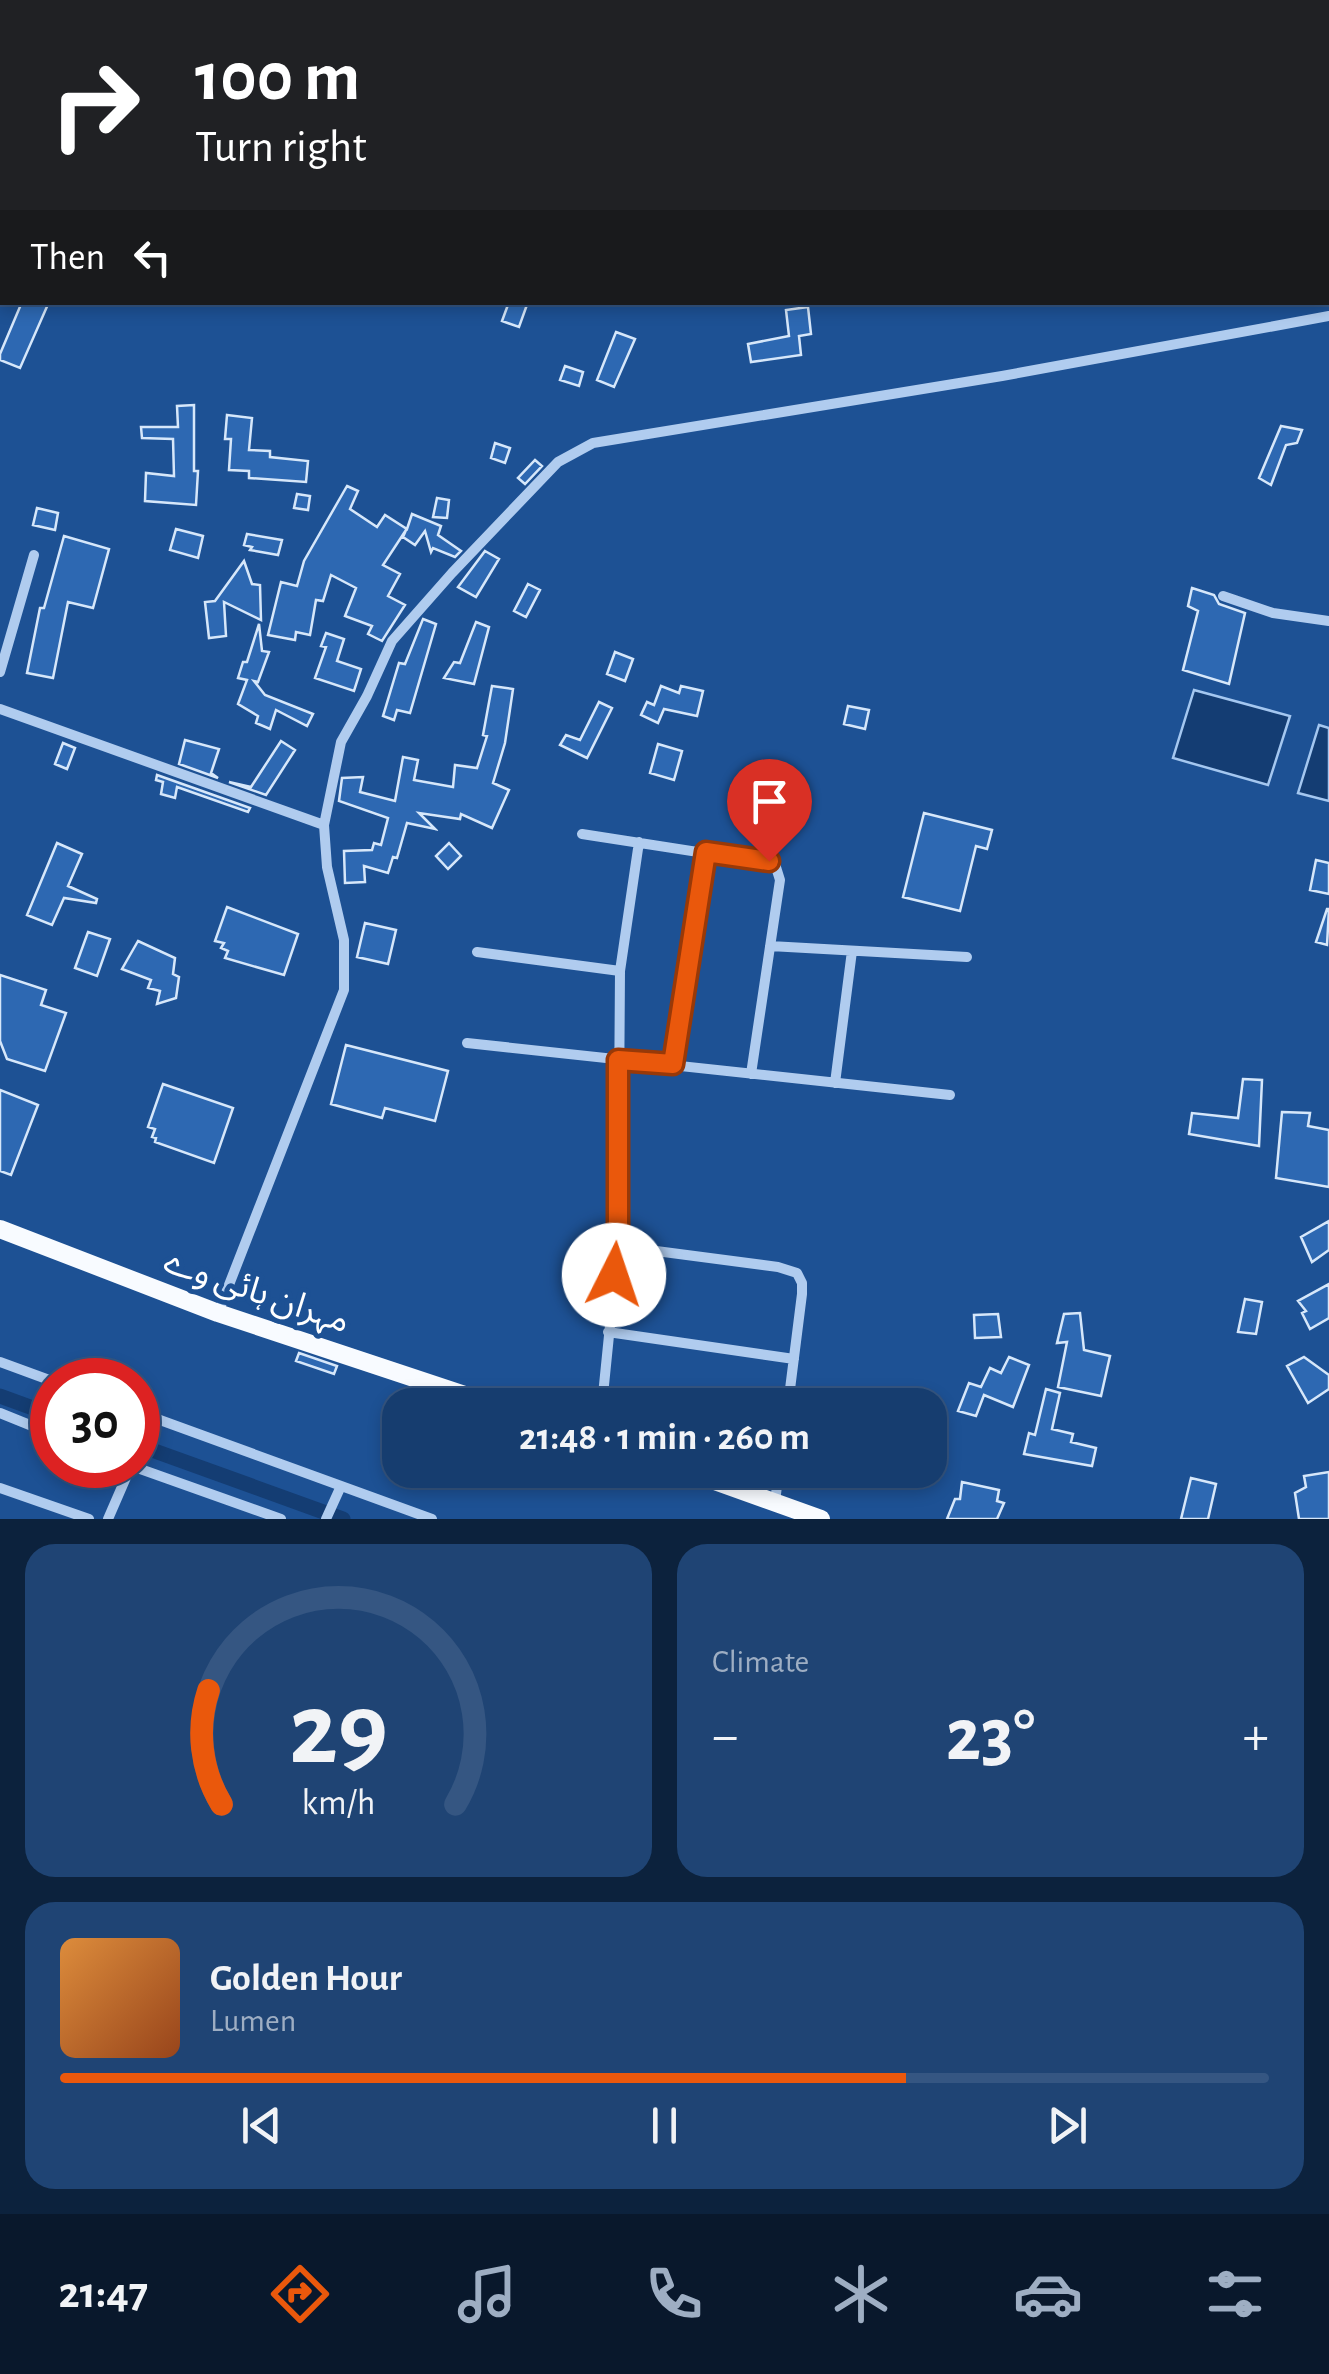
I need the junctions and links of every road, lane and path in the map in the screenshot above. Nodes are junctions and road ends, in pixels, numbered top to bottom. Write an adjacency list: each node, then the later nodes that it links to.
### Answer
1 (1329, 316): 7 (street)
2 (34, 555): 5 (street)
3 (1223, 596): 4 (street)
4 (1329, 621)
5 (0, 672)
6 (0, 709): 7 (street)
7 (324, 824): 24 (street)
8 (582, 834): 9 (street)
9 (638, 842): 10 (street); 15 (street)
10 (706, 852): 11 (street); 18 (street)
11 (770, 946): 12 (street); 19 (street)
12 (852, 951): 14 (street); 20 (street)
13 (478, 952): 15 (street)
14 (967, 957)
15 (620, 971): 17 (street)
16 (468, 1042): 17 (street)
17 (618, 1060): 18 (street); 23 (street)
18 (673, 1064): 19 (street)
19 (752, 1074): 20 (street)
20 (835, 1083): 21 (street)
21 (950, 1095)
22 (0, 1229): 24 (main road, مہران ہائی وے)
23 (618, 1246): 25 (street); 26 (street)
24 (218, 1313): 29 (main road, مہران ہائی وے)
25 (608, 1332): 26 (street); 30 (street)
26 (794, 1360): 31 (street)
27 (0, 1362): 28 (street)
28 (30, 1373)
29 (443, 1388)
30 (603, 1388)
31 (790, 1388)
32 (0, 1413): 34 (street)
33 (160, 1420): 36 (street)
34 (30, 1425)
35 (160, 1476): 42 (street)
36 (341, 1486): 46 (street); 47 (street)
37 (0, 1488): 43 (street)
38 (121, 1488): 44 (street)
39 (735, 1488): 41 (main road)
40 (777, 1488): 41 (street)
41 (775, 1502): 48 (main road)
42 (265, 1516): 45 (street)
43 (89, 1519)
44 (108, 1519)
45 (281, 1519)
46 (326, 1519)
47 (432, 1519)
48 (821, 1519)

